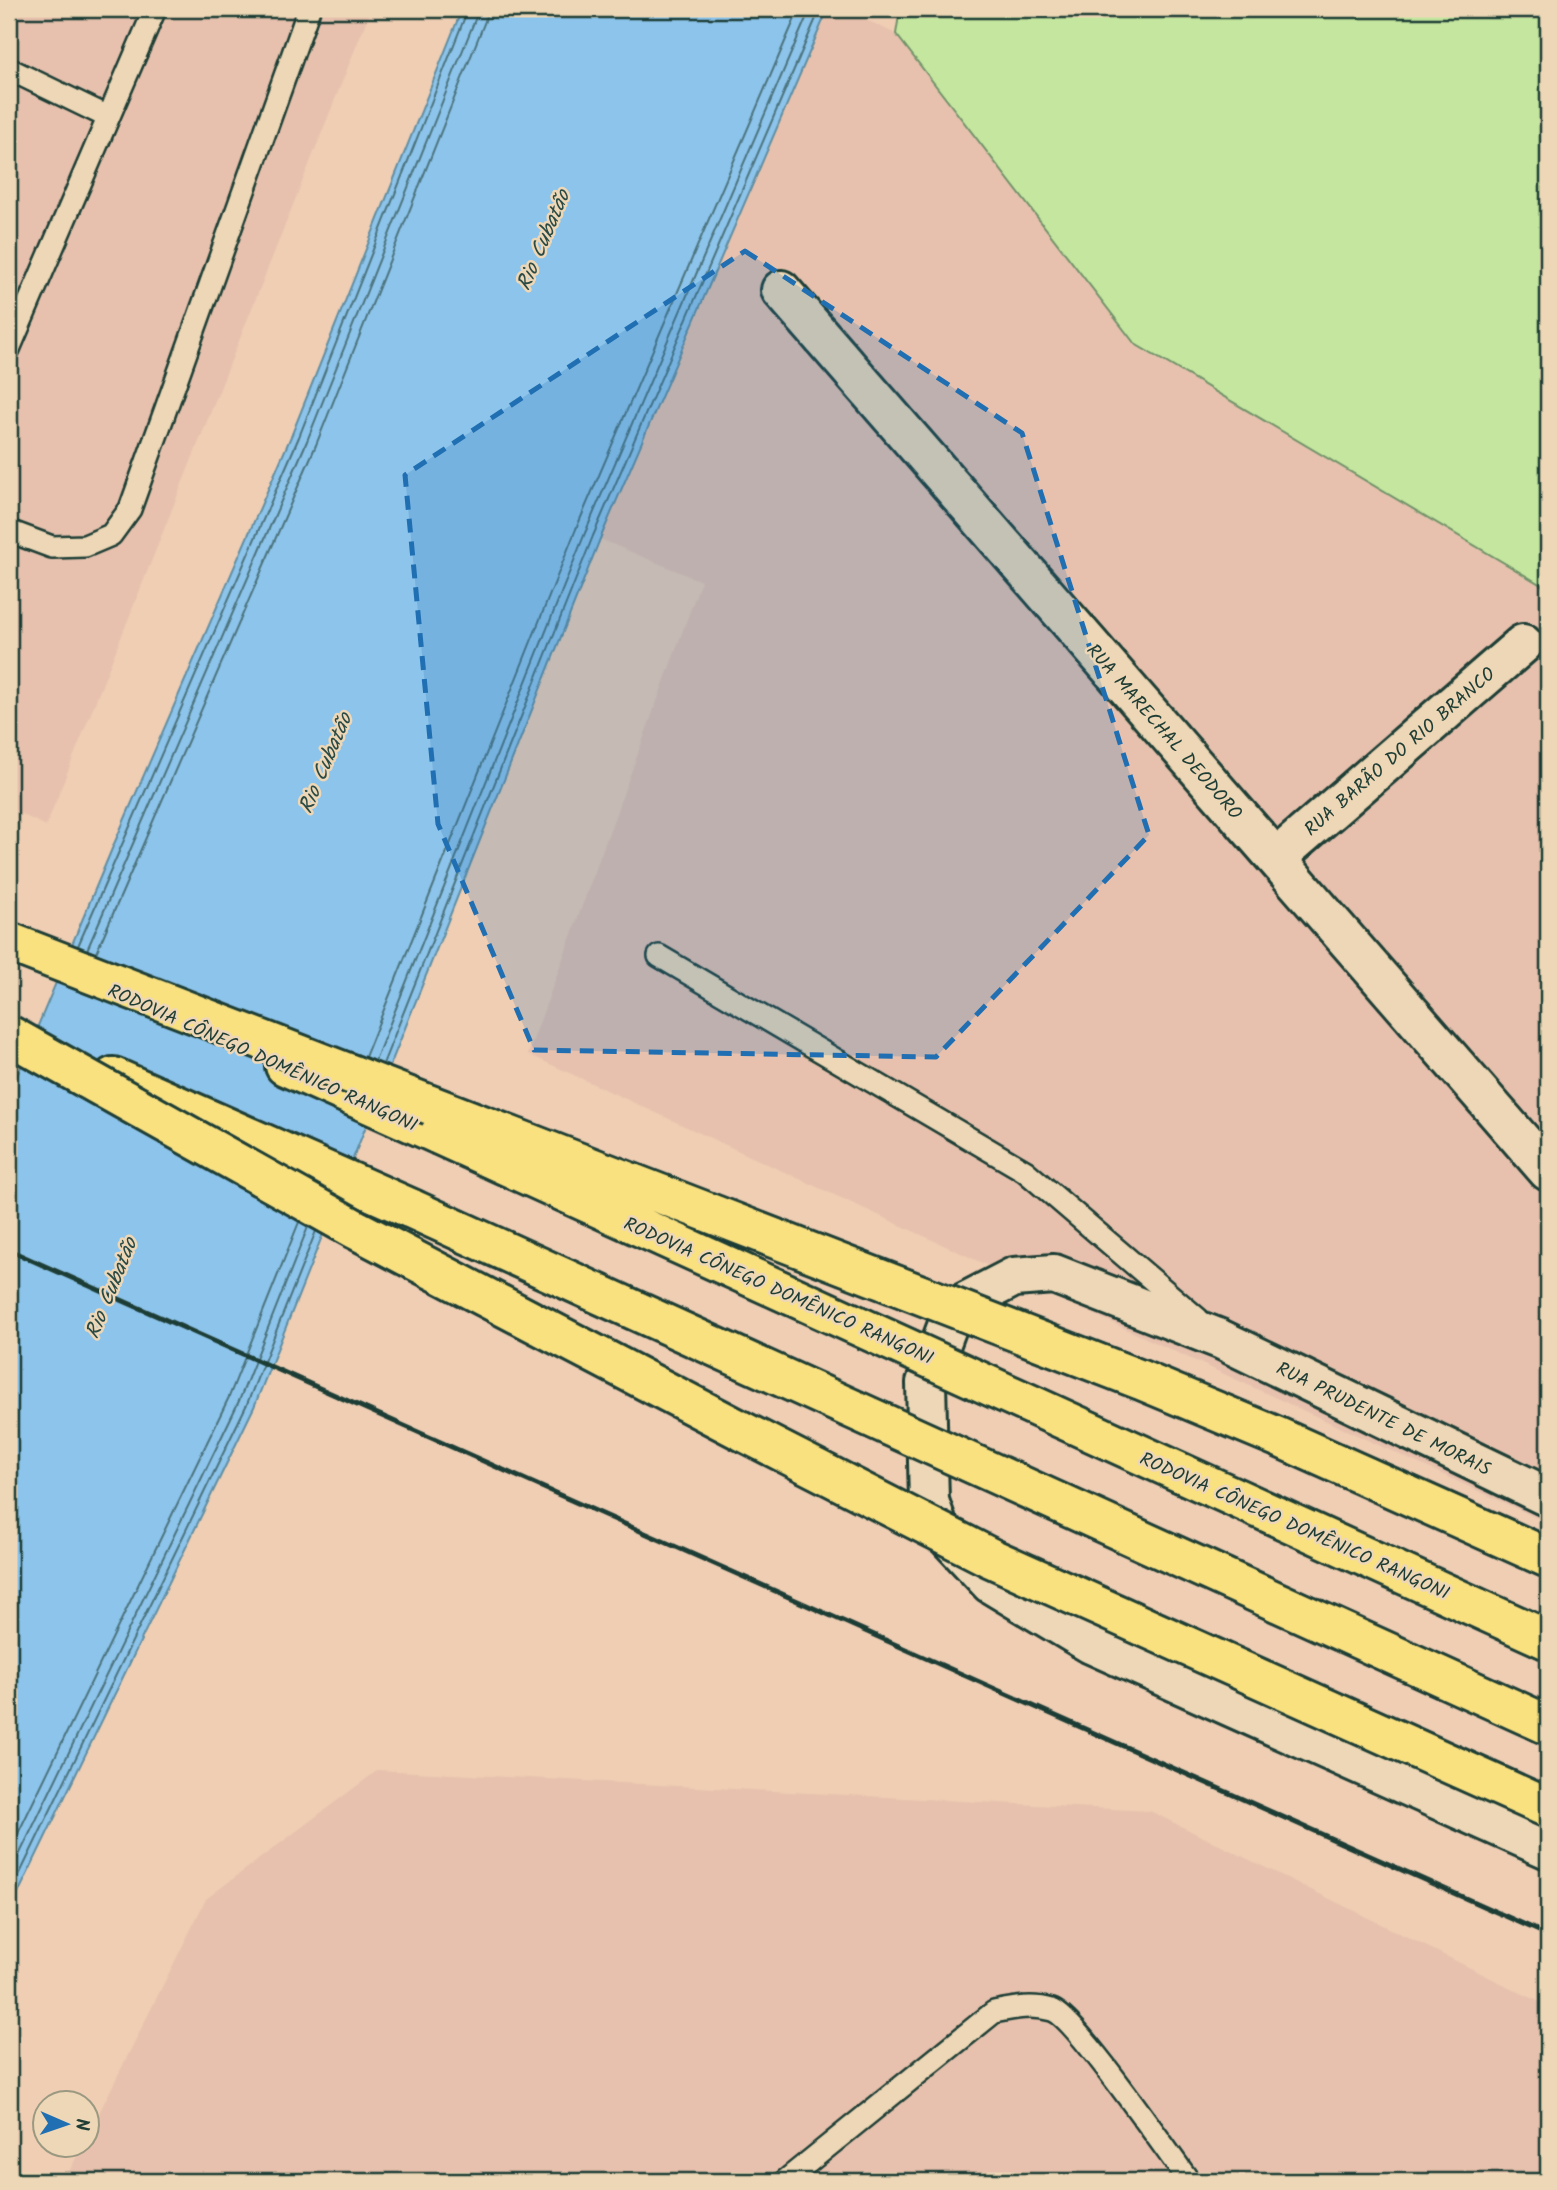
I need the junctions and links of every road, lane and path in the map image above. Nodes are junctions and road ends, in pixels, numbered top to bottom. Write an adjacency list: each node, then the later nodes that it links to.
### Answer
1 (155, 9): 4 (lane)
2 (309, 9): 8 (lane)
3 (9, 69): 4 (lane)
4 (108, 117): 6 (lane)
5 (781, 290): 10 (street, RUA MARECHAL DEODORO)
6 (15, 316): 7 (lane)
7 (9, 349)
8 (9, 531)
9 (1523, 644): 10 (street, RUA BARÃO DO RIO BRANCO)
10 (1276, 858): 14 (street, RUA MARECHAL DEODORO)
11 (9, 943): 17 (highway, bridge); 18 (highway, RODOVIA CÔNEGO DOMÊNICO RANGONI, bridge)
12 (659, 956): 15 (lane)
13 (9, 1033): 19 (highway, bridge); 20 (highway, bridge)
14 (1548, 1171)
15 (1220, 1339): 16 (street, RUA PRUDENTE DE MORAIS); 21 (street, RUA PRUDENTE DE MORAIS)
16 (1548, 1497)
17 (1548, 1558)
18 (1548, 1640)
19 (1548, 1725)
20 (1548, 1808)
21 (1548, 1849)
22 (785, 2181): 23 (lane)
23 (1189, 2181)

